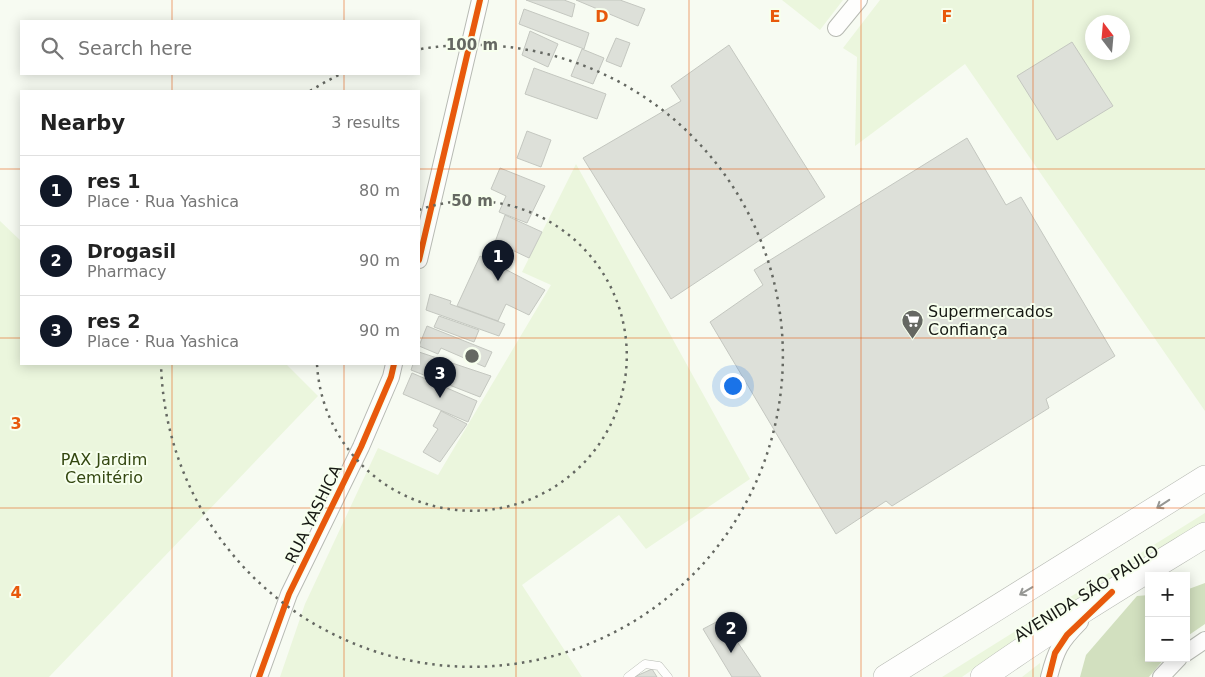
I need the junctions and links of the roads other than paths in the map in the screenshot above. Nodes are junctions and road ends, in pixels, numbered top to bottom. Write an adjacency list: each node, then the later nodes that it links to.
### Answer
1 (480, 0): 4 (street)
2 (859, 0): 3 (street)
3 (836, 28)
4 (420, 256)
5 (394, 365): 12 (street, RUA YASHICA)
6 (1205, 478): 15 (main road, AVENIDA SÃO PAULO, one-way to 15)
7 (1205, 535): 8 (main road, AVENIDA SÃO PAULO)
8 (1112, 592): 16 (main road, AVENIDA SÃO PAULO); 17 (street)
9 (1205, 640): 10 (street)
10 (1190, 650)
11 (1176, 662): 18 (street)
12 (259, 677)
13 (628, 677): 14 (lane)
14 (668, 677)
15 (886, 677)
16 (983, 677)
17 (1049, 677)
18 (1161, 677)

